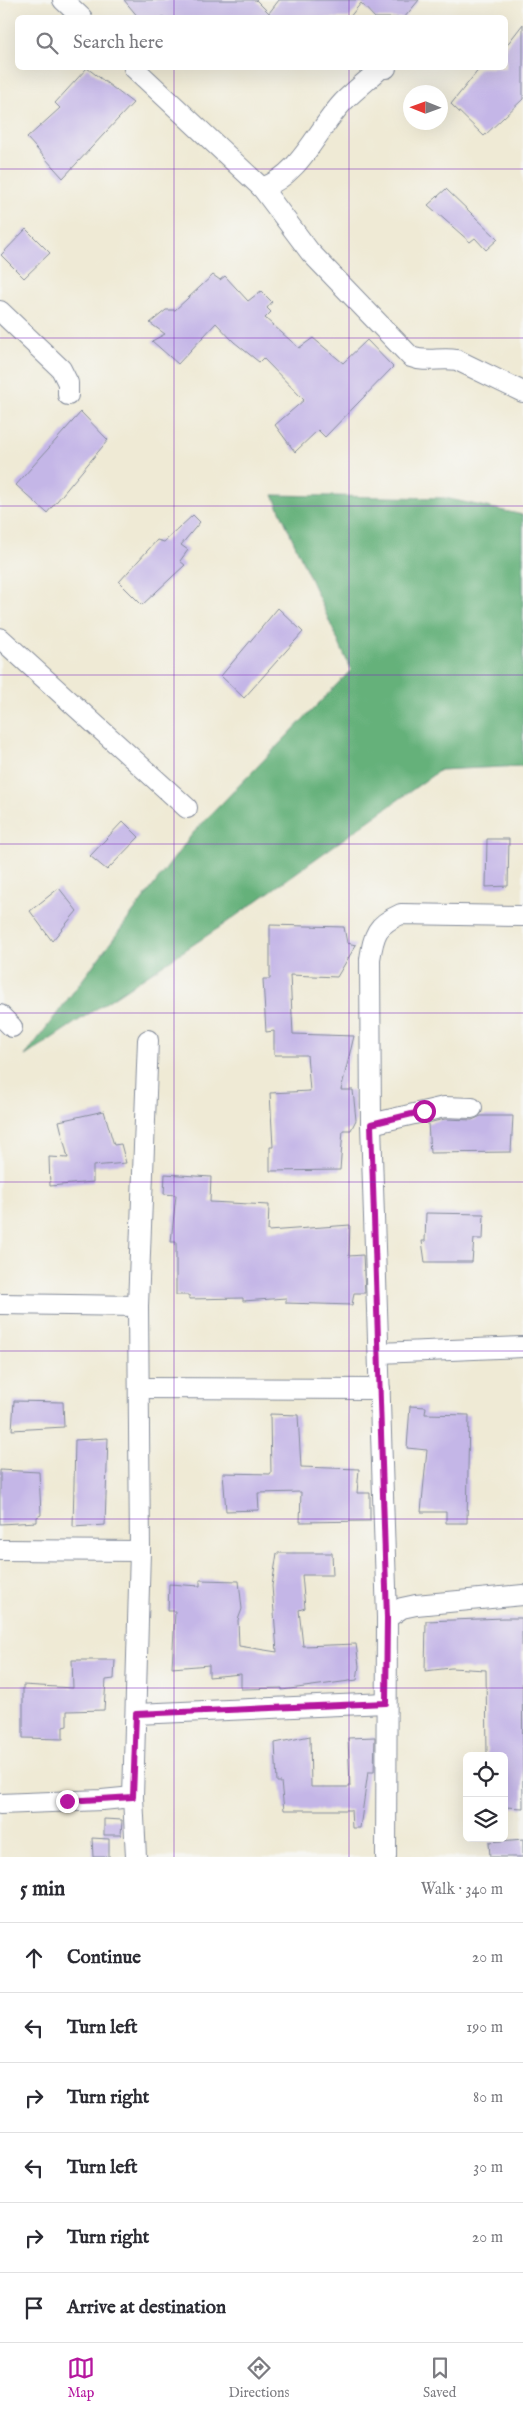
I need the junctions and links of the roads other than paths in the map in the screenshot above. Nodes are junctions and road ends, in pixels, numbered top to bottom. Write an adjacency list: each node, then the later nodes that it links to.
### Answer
1 (63, 0): 2 (street)
2 (79, 15)
3 (136, 70): 5 (street)
4 (379, 70): 5 (street)
5 (262, 188): 7 (street)
6 (0, 311): 8 (street)
7 (523, 392)
8 (68, 395)
9 (0, 638): 10 (street)
10 (187, 808)
11 (523, 916): 14 (street)
12 (148, 1040): 16 (street)
13 (472, 1108): 14 (street)
14 (371, 1124): 18 (street)
15 (0, 1304): 16 (street)
16 (138, 1306): 19 (street)
17 (523, 1347): 18 (street)
18 (379, 1353): 20 (street)
19 (139, 1388): 20 (street); 22 (street)
20 (380, 1389): 24 (street)
21 (0, 1550): 22 (street)
22 (140, 1551): 26 (street)
23 (523, 1595): 24 (street)
24 (387, 1618): 25 (street)
25 (386, 1703): 26 (street); 30 (street)
26 (136, 1714): 27 (street)
27 (133, 1797): 28 (street); 29 (street)
28 (0, 1804)
29 (136, 1857)
30 (386, 1857)

